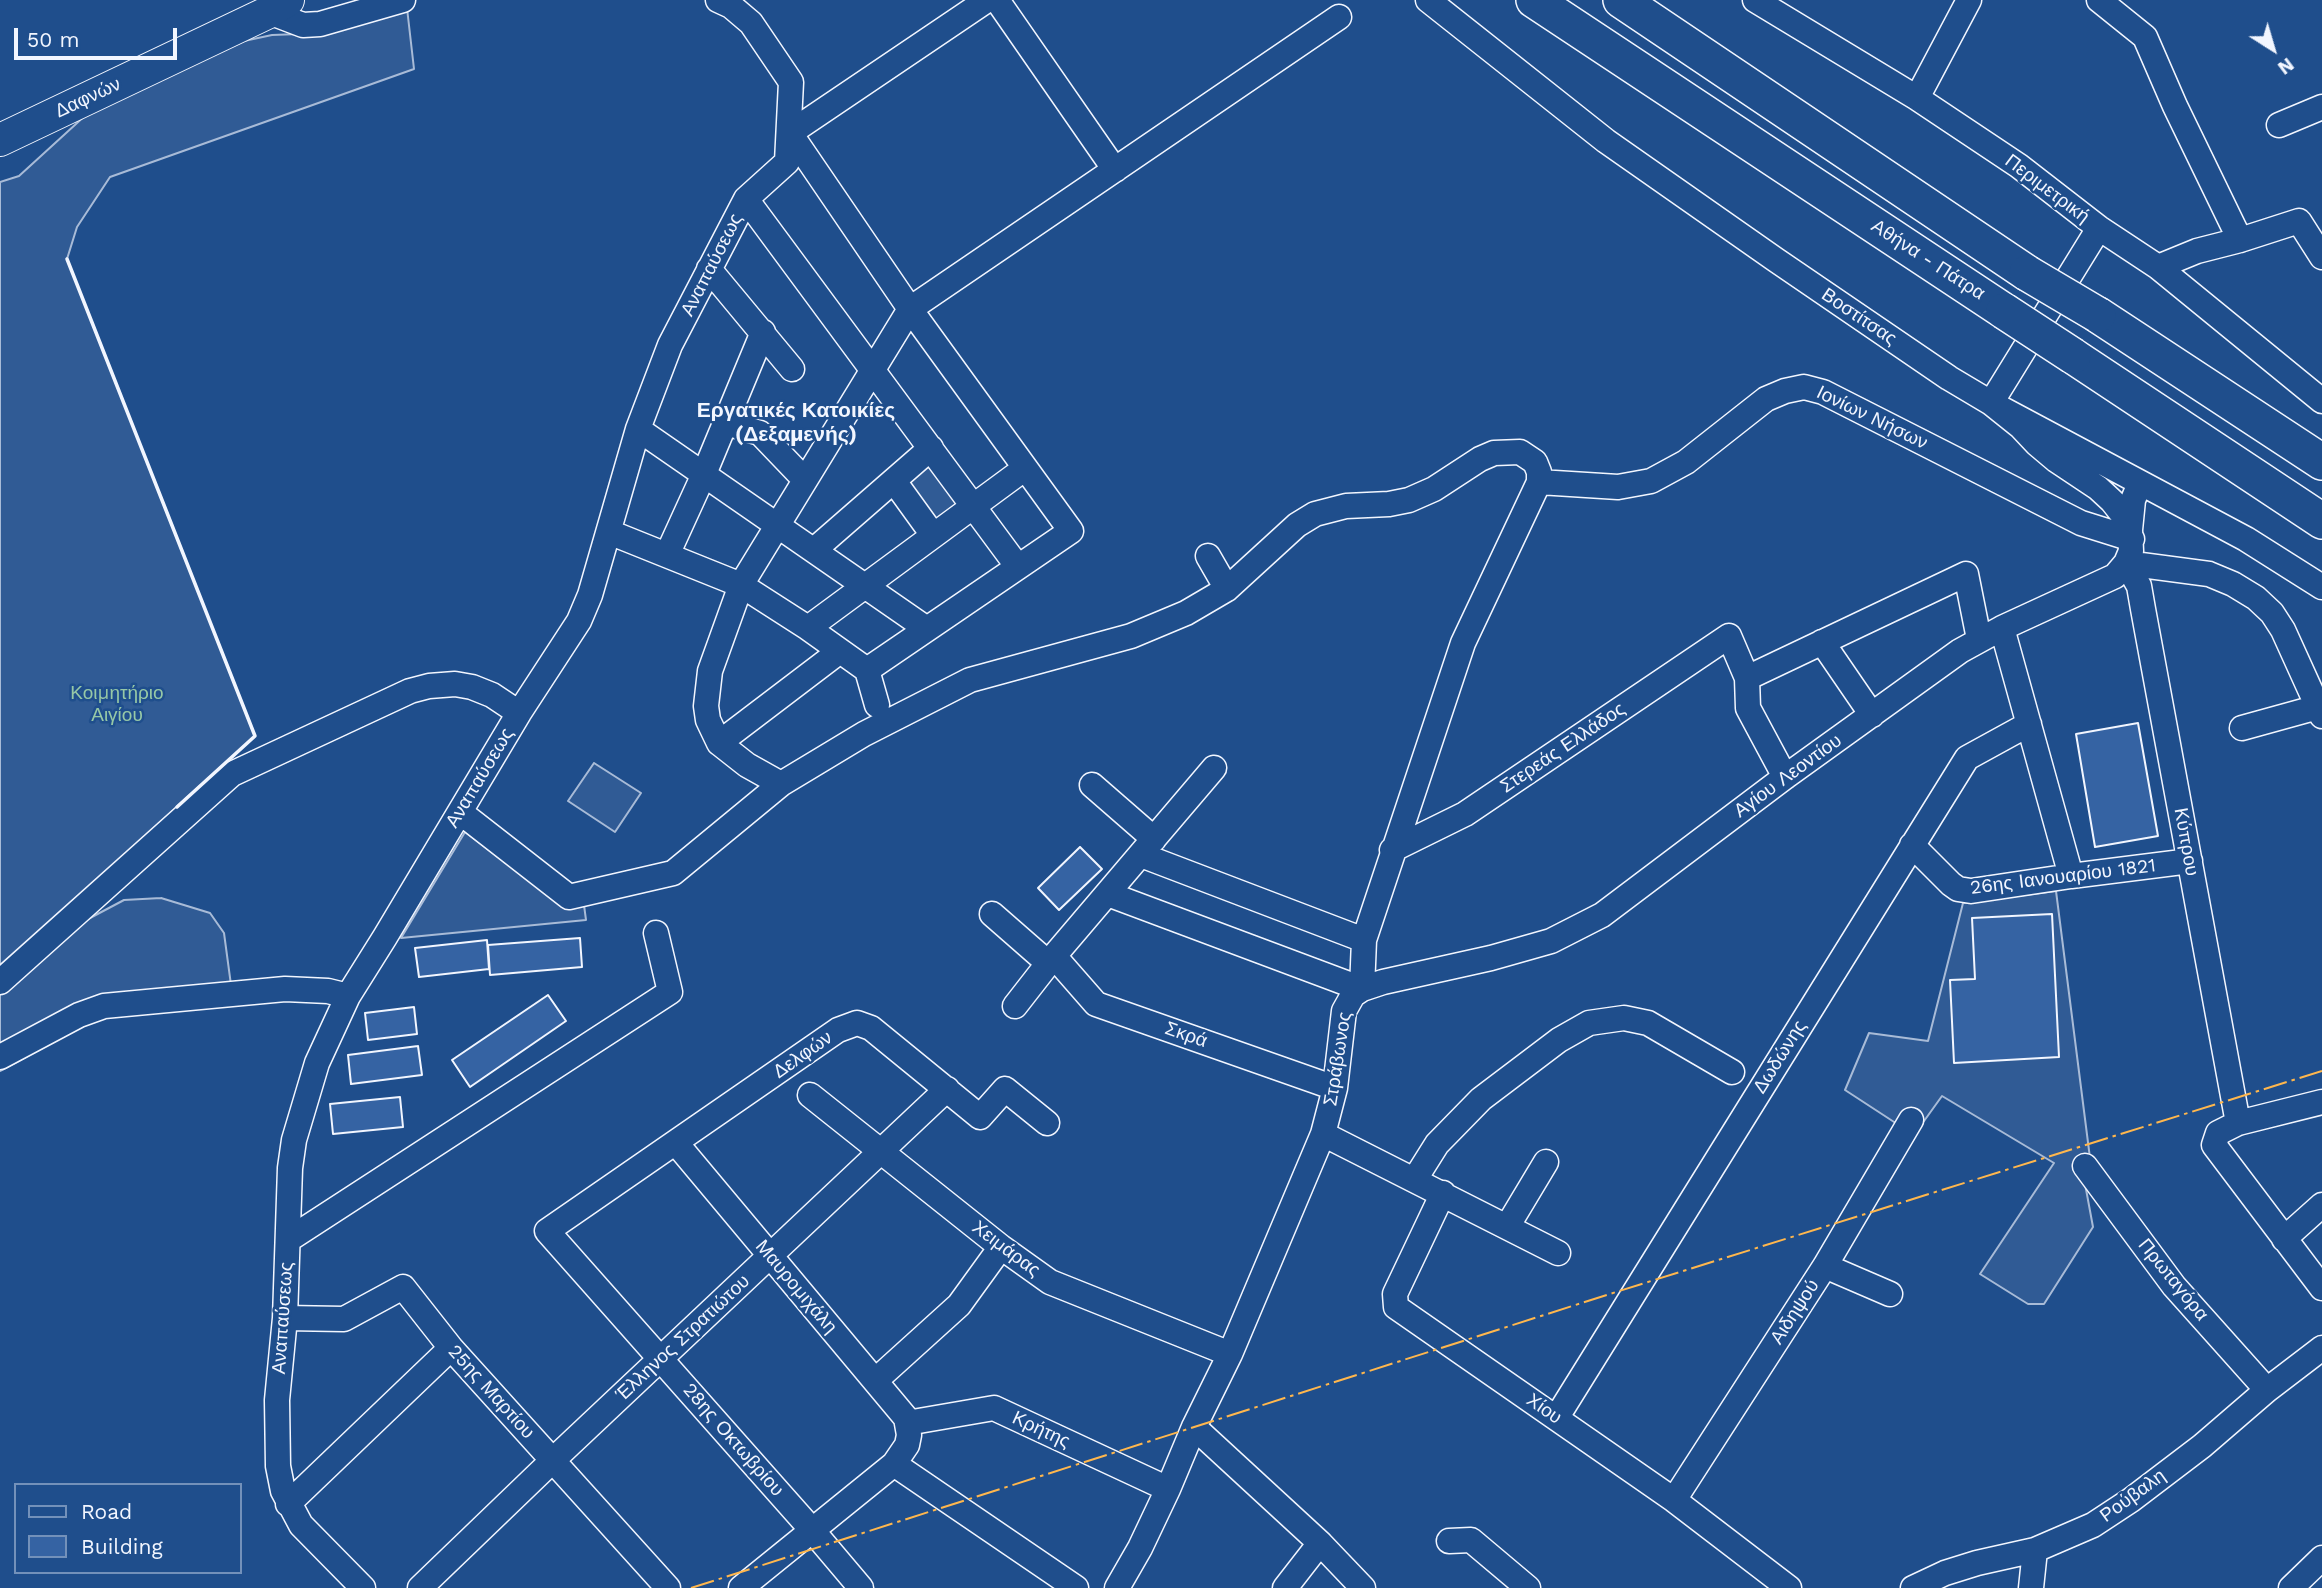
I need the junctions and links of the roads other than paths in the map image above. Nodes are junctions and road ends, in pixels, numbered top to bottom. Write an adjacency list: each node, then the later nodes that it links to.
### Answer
1 (403, 0): 11 (street)
2 (718, 0): 16 (street, Αναπαύσεως)
3 (987, 0): 16 (street)
4 (997, 0): 18 (street)
5 (1428, 0): 30 (street, Βοστίτσας)
6 (1534, 0): 42 (highway, Αθήνα - Πάτρα, bridge)
7 (1621, 0): 34 (highway, bridge)
8 (1755, 0): 13 (street, Περιμετρική)
9 (1969, 0): 13 (street)
10 (2099, 0): 21 (street)
11 (278, 6): 17 (main road, Δαφνών)
12 (1339, 18): 18 (street)
13 (1917, 98): 20 (street, Περιμετρική)
14 (2322, 107): 15 (street)
15 (2279, 125)
16 (790, 133): 19 (street, Αναπαύσεως); 25 (street)
17 (0, 140)
18 (1115, 170): 25 (street)
19 (746, 199): 24 (street, Αναπαύσεως); 28 (street)
20 (2099, 228): 23 (street, Περιμετρική); 30 (street)
21 (2240, 240): 22 (street); 23 (street)
22 (2322, 257)
23 (2158, 267): 29 (street, Περιμετρική)
24 (709, 270): 26 (street); 32 (street, Αναπαύσεως)
25 (910, 309): 28 (street); 35 (street)
26 (763, 332): 27 (street); 31 (street)
27 (792, 369)
28 (872, 371): 33 (street); 37 (street)
29 (2322, 401)
30 (1991, 402): 40 (street, Βοστίτσας); 46 (street)
31 (726, 423): 36 (street); 37 (street)
32 (638, 429): 36 (street); 44 (street, Αναπαύσεως)
33 (931, 448): 38 (street); 41 (street)
34 (2322, 462)
35 (1024, 469): 41 (street); 51 (street)
36 (704, 474): 43 (street); 48 (street)
37 (805, 480): 43 (street)
38 (894, 481): 45 (street); 47 (street)
39 (1539, 482): 46 (street, Ιονίων Νήσων); 55 (street); 78 (street, Στράβωνος)
40 (2140, 483): 46 (street); 54 (street, Βοστίτσας)
41 (973, 506): 45 (street); 51 (street)
42 (2322, 521)
43 (778, 525): 47 (street); 52 (street)
44 (609, 532): 48 (street); 66 (street, Αναπαύσεως)
45 (933, 535): 53 (street)
46 (2131, 535): 50 (street)
47 (814, 550): 53 (street)
48 (667, 555): 52 (street)
49 (1208, 556): 55 (street)
50 (2126, 563): 57 (street, Αγίου Λεοντίου); 65 (street); 79 (street, Κύπρου)
51 (1018, 567): 58 (street)
52 (741, 585): 56 (street); 70 (street)
53 (865, 586): 56 (street); 58 (street)
54 (2322, 587)
55 (1227, 589): 73 (street)
56 (808, 628): 61 (street)
57 (2002, 628): 59 (street, Αγίου Λεοντίου); 68 (street)
58 (927, 629): 62 (street)
59 (1979, 639): 60 (street); 67 (street, Αγίου Λεοντίου)
60 (1822, 642): 63 (street); 67 (street)
61 (840, 651): 62 (street); 70 (street)
62 (867, 670): 64 (street)
63 (1747, 678): 72 (street); 78 (street, Στερεάς Ελλάδος)
64 (877, 705)
65 (2320, 711): 69 (street)
66 (519, 713): 75 (street, Αναπαύσεως); 86 (street)
67 (1872, 715): 72 (street, Αγίου Λεοντίου)
68 (2029, 724): 76 (street, Δωδώνης); 80 (street)
69 (2242, 729)
70 (719, 743): 73 (street)
71 (1214, 768): 77 (street)
72 (1785, 777): 87 (street, Αγίου Λεοντίου)
73 (781, 784): 75 (street)
74 (1092, 785): 77 (street)
75 (460, 812): 88 (street, Αναπαύσεως)
76 (1912, 845): 80 (street, 26ης Ιανουαρίου 1821); 124 (street, Δωδώνης)
77 (1147, 847): 81 (street); 84 (street)
78 (1392, 850): 84 (street, Στράβωνος)
79 (2190, 861): 80 (street, 26ης Ιανουαρίου 1821); 98 (street, Κύπρου)
80 (2071, 876)
81 (1108, 894): 85 (street); 87 (street)
82 (992, 914): 85 (street, Σκρά)
83 (656, 933): 110 (street)
84 (1364, 940): 87 (street, Στράβωνος)
85 (1051, 960): 89 (street); 92 (street, Σκρά)
86 (0, 982)
87 (1362, 989): 92 (street, Στράβωνος)
88 (348, 996): 90 (street); 110 (street, Αναπαύσεως)
89 (1015, 1006)
90 (0, 1057)
91 (1732, 1072): 104 (street)
92 (1335, 1088): 99 (street, Στράβωνος)
93 (947, 1089): 97 (street, Δελφών); 100 (street, Δελφών); 101 (street, Έλληνος Στρατιώτου)
94 (810, 1095): 101 (street, Χειμάρας)
95 (2322, 1102): 98 (street)
96 (1911, 1121): 114 (street, Αιδηψού)
97 (1047, 1123)
98 (2238, 1123): 109 (street)
99 (1323, 1134): 104 (street); 120 (street, Στράβωνος)
100 (676, 1143): 108 (street, Δελφών); 113 (street, Μαυρομιχάλη)
101 (881, 1151): 111 (street, Χειμάρας); 113 (street, Έλληνος Στρατιώτου)
102 (1546, 1162): 107 (street)
103 (2085, 1166): 123 (street, Πρωταγόρα)
104 (1415, 1179): 105 (street)
105 (1443, 1193): 107 (street); 124 (street, Χίου)
106 (2322, 1205): 109 (street)
107 (1507, 1227): 112 (street)
108 (547, 1231): 121 (street, 28ης Οκτωβρίου)
109 (2284, 1239): 115 (street)
110 (288, 1240): 117 (street, Αναπαύσεως)
111 (1001, 1247): 120 (street, Χειμάρας); 122 (street)
112 (1558, 1253)
113 (771, 1256): 121 (street, Έλληνος Στρατιώτου); 122 (street, Μαυρομιχάλη)
114 (1825, 1266): 116 (street); 130 (street, Αιδηψού)
115 (2322, 1288)
116 (1889, 1294)
117 (285, 1318): 118 (street, 25ης Μαρτίου); 131 (street, Αναπαύσεως)
118 (451, 1348): 127 (street, 25ης Μαρτίου); 131 (street)
119 (2322, 1348): 123 (street, Ρούβαλη)
120 (1230, 1354): 125 (street, Στράβωνος)
121 (662, 1359): 127 (street, Έλληνος Στρατιώτου); 132 (street, 28ης Οκτωβρίου)
122 (875, 1381): 126 (street, Μαυρομιχάλη)
123 (2267, 1390): 135 (street, Ρούβαλη)
124 (1556, 1417): 130 (street, Χίου)
125 (1194, 1427): 129 (street, Στράβωνος); 134 (street)
126 (908, 1429): 128 (street); 129 (street, Κρήτης)
127 (552, 1461): 139 (street, Έλληνος Στρατιώτου); 140 (street, 25ης Μαρτίου)
128 (894, 1464): 132 (street); 143 (street)
129 (1168, 1489): 144 (street, Στράβωνος)
130 (1674, 1500): 147 (street, Χίου)
131 (288, 1504): 138 (street, Αναπαύσεως)
132 (812, 1530): 141 (street); 142 (street, 28ης Οκτωβρίου)
133 (1450, 1541): 146 (street)
134 (1320, 1544): 137 (street); 145 (street)
135 (2035, 1550): 148 (street, Ρούβαλη); 149 (street)
136 (2322, 1558): 150 (street)
137 (1360, 1587)
138 (363, 1588)
139 (420, 1588)
140 (668, 1588)
141 (741, 1588)
142 (861, 1588)
143 (1076, 1588)
144 (1117, 1588)
145 (1285, 1588)
146 (1528, 1588)
147 (1789, 1588)
148 (1913, 1588)
149 (2031, 1588)
150 (2291, 1588)

